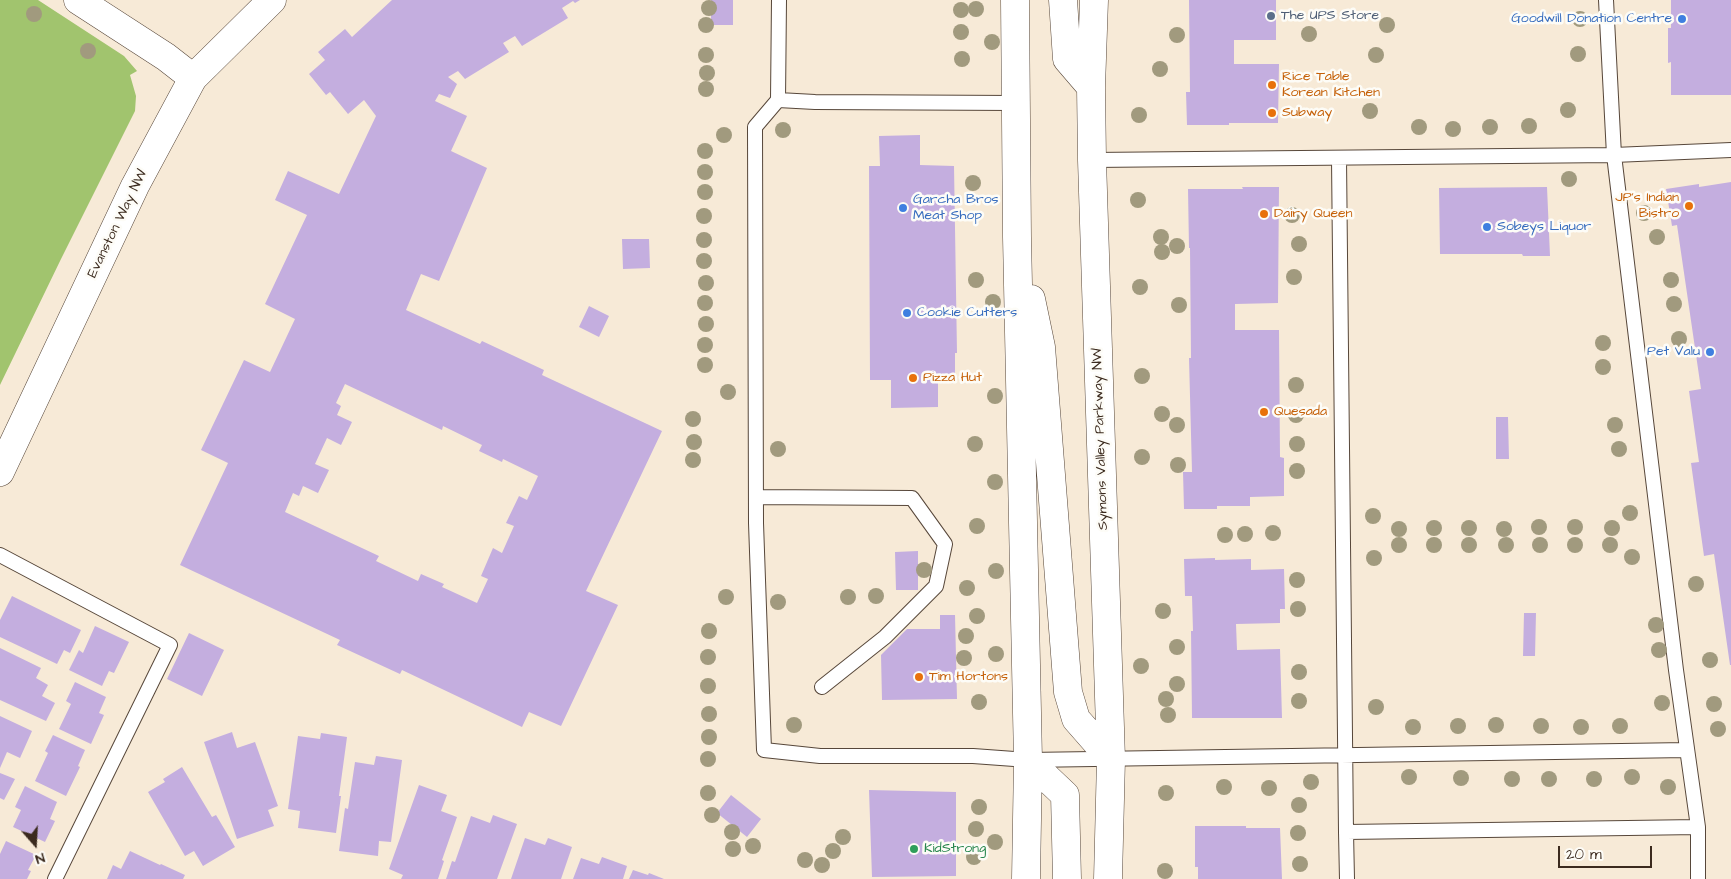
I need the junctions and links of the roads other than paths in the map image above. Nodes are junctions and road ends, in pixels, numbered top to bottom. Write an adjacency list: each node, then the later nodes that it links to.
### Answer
1 (78, 0): 8 (main road)
2 (272, 0): 8 (main road, Evanston Way NW)
3 (779, 0): 10 (lane)
4 (1015, 0): 11 (main road)
5 (1063, 0): 9 (main road)
6 (1094, 0): 9 (main road, Symons Valley Parkway NW)
7 (1606, 0): 13 (lane)
8 (193, 78): 17 (main road, Evanston Way NW)
9 (1091, 87): 15 (main road, Symons Valley Parkway NW)
10 (778, 100): 11 (lane); 18 (lane)
11 (1016, 103): 16 (main road)
12 (1731, 150): 13 (lane)
13 (1614, 155): 14 (lane); 21 (lane)
14 (1339, 159): 15 (lane); 22 (lane)
15 (1092, 160): 23 (main road, Symons Valley Parkway NW)
16 (1017, 237): 23 (main road); 24 (main road)
17 (0, 472)
18 (756, 497): 20 (lane); 24 (lane)
19 (0, 555): 27 (lane)
20 (822, 687)
21 (1687, 750): 22 (lane); 25 (lane)
22 (1345, 755): 23 (lane); 26 (lane)
23 (1111, 759): 24 (lane); 30 (main road, Symons Valley Parkway NW)
24 (1028, 760): 28 (main road); 29 (main road)
25 (1698, 827): 26 (lane); 32 (lane)
26 (1346, 832): 31 (lane)
27 (55, 879)
28 (1026, 879)
29 (1067, 879)
30 (1108, 879)
31 (1347, 879)
32 (1698, 879)

